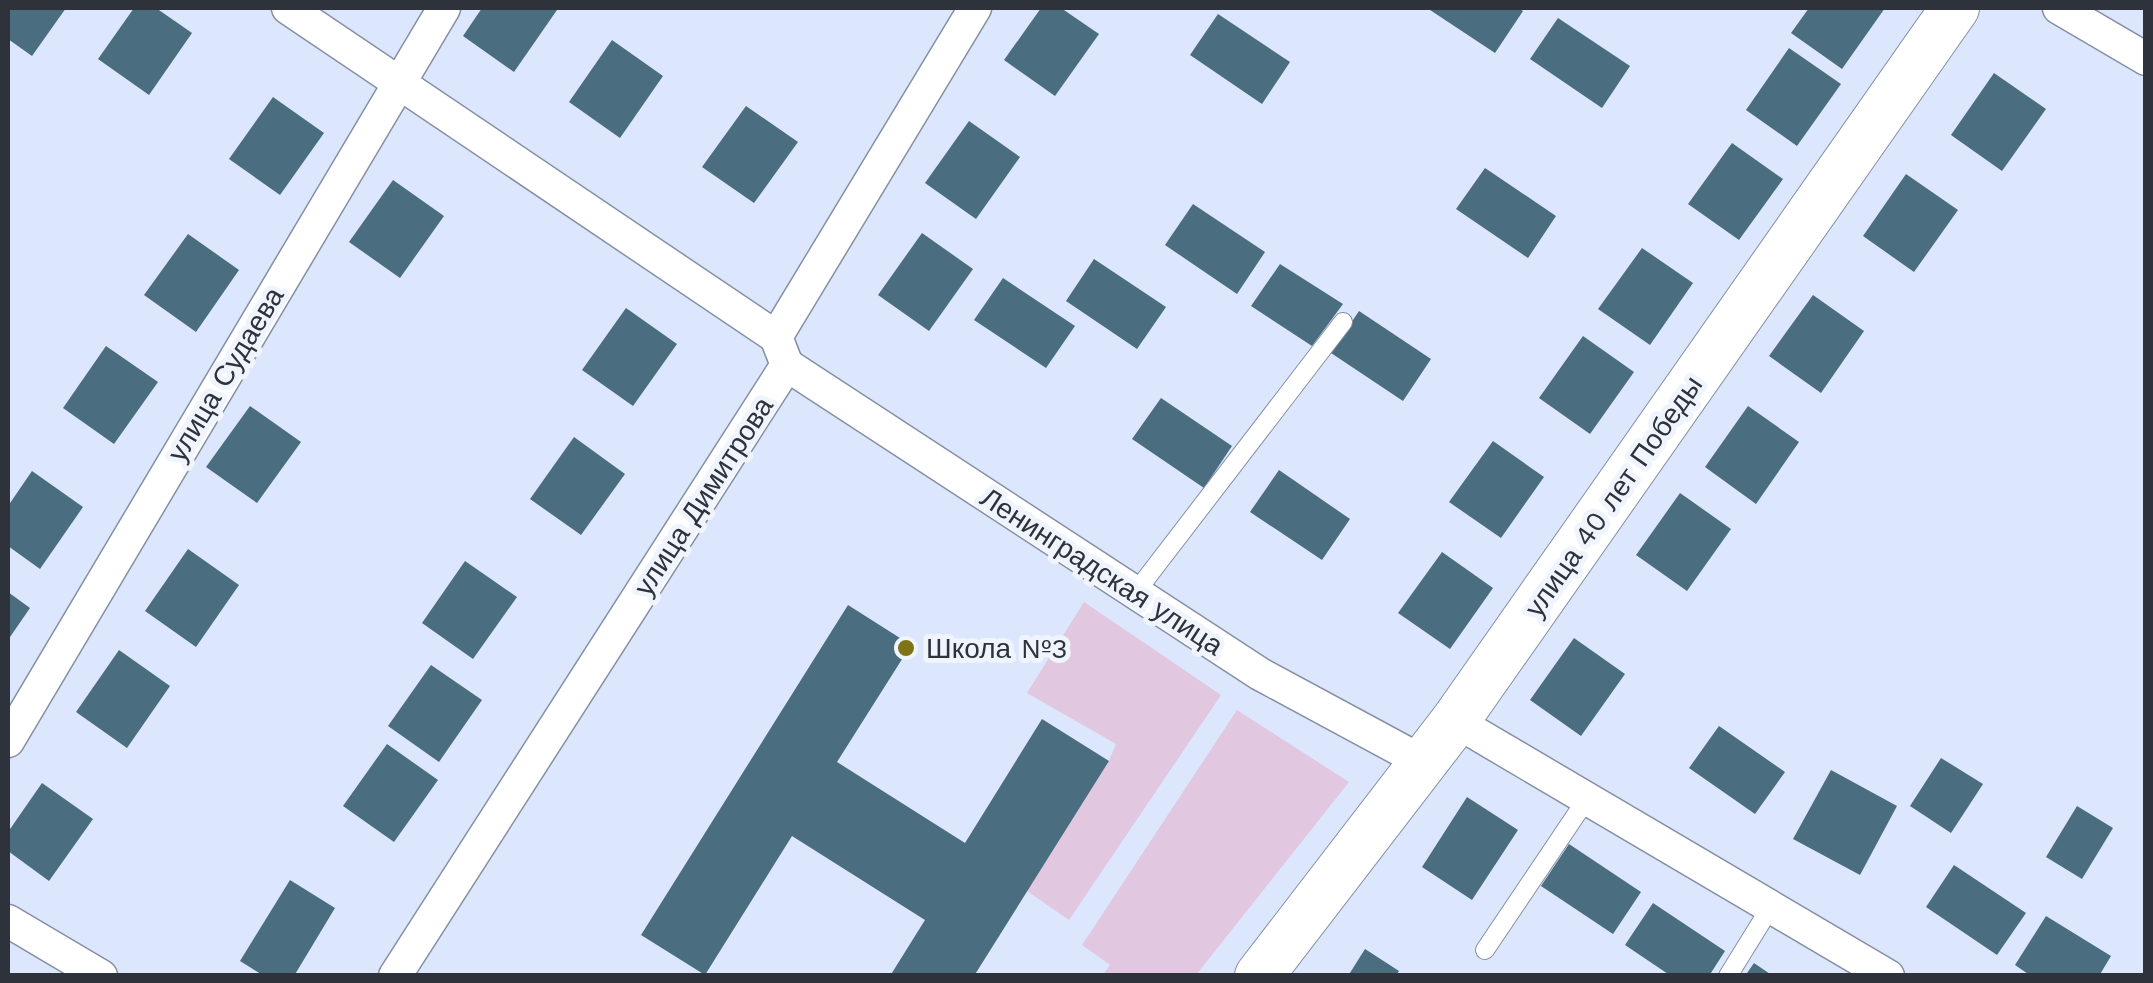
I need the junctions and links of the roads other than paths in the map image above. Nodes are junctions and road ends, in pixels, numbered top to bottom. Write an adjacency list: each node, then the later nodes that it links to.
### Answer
1 (288, 8): 7 (street, Ленинградская улица)
2 (444, 8): 7 (street, улица Судаева)
3 (975, 8): 9 (street, улица Димитрова)
4 (1955, 8): 11 (street, улица 40 лет Победы)
5 (2059, 8): 6 (street)
6 (2146, 60)
7 (400, 80): 9 (street, Ленинградская улица); 12 (street, улица Судаева)
8 (1343, 322): 10 (lane)
9 (782, 351): 10 (street, Ленинградская улица); 19 (street, улица Димитрова)
10 (1135, 593): 13 (street, Ленинградская улица)
11 (1455, 722): 13 (street, улица 40 лет Победы); 14 (street)
12 (8, 741)
13 (1425, 763): 20 (street, улица 40 лет Победы)
14 (1586, 800): 15 (street); 17 (lane)
15 (1770, 908): 21 (lane); 22 (street)
16 (8, 921): 18 (street)
17 (1485, 950)
18 (101, 976)
19 (395, 976)
20 (1259, 976)
21 (1728, 976)
22 (1888, 976)

